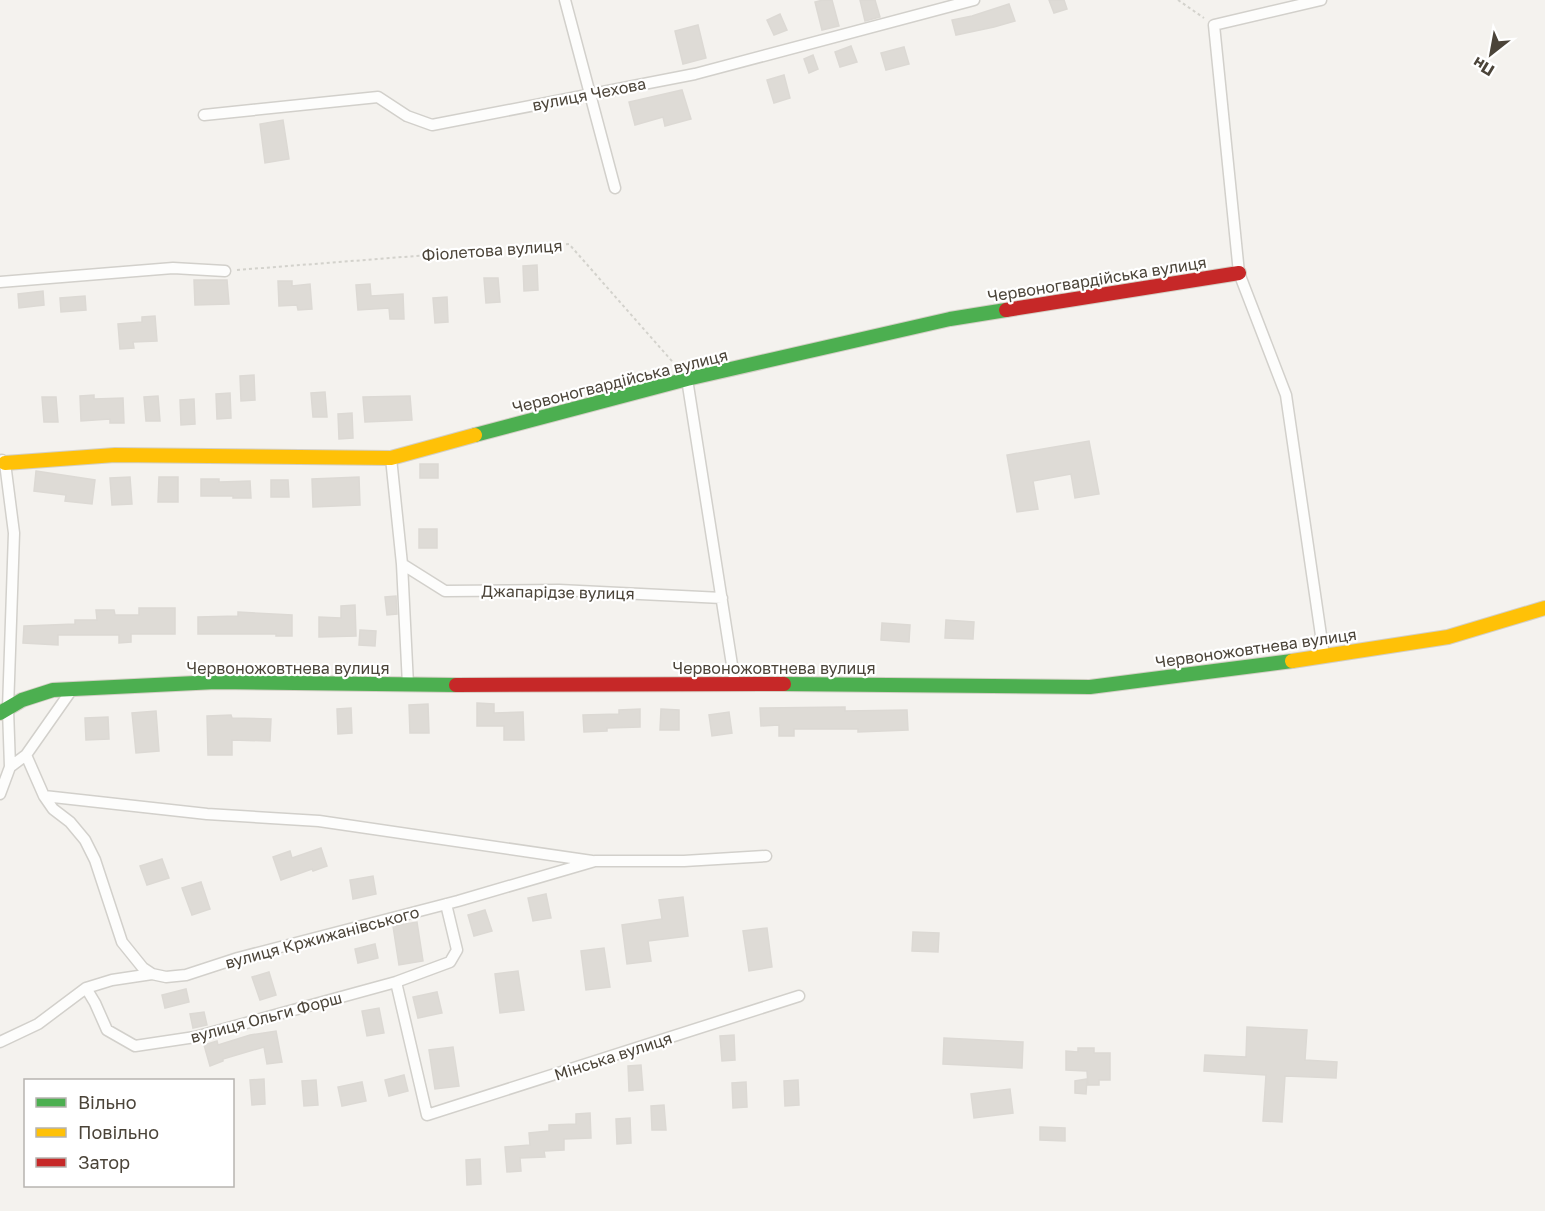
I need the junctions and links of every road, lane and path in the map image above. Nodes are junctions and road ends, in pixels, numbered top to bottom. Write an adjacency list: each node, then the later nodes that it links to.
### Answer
1 (565, 0): 6 (street)
2 (974, 0): 6 (street, вулиця Чехова)
3 (1178, 0): 5 (path)
4 (1322, 0): 5 (street)
5 (1214, 25): 10 (street)
6 (590, 94): 7 (street, вулиця Чехова); 8 (street)
7 (204, 115)
8 (615, 188)
9 (225, 271): 11 (street); 12 (path, Фіолетова вулиця)
10 (1239, 273): 12 (street, Червоногвардійська вулиця); 18 (street)
11 (0, 282)
12 (687, 379): 13 (street, Червоногвардійська вулиця); 16 (street)
13 (391, 458): 14 (street, Червоногвардійська вулиця); 15 (street)
14 (3, 461): 22 (street)
15 (402, 564): 16 (street, Джапарідзе вулиця); 20 (street)
16 (722, 598): 19 (street)
17 (1545, 608): 18 (street, Червоножовтнева вулиця)
18 (1324, 656): 19 (street, Червоножовтнева вулиця)
19 (735, 684): 20 (street, Червоножовтнева вулиця)
20 (408, 685): 21 (street, Червоножовтнева вулиця)
21 (73, 688): 22 (street, Червоножовтнева вулиця); 23 (street)
22 (4, 711): 24 (street)
23 (26, 755): 24 (street); 26 (street)
24 (10, 767): 25 (street)
25 (0, 794)
26 (44, 796): 28 (street); 30 (street)
27 (766, 856): 28 (street, вулиця Кржижанівського)
28 (596, 861): 29 (street, вулиця Кржижанівського)
29 (446, 904): 30 (street, вулиця Кржижанівського); 31 (street, вулиця Ольги Форш)
30 (152, 974): 32 (street, вулиця Кржижанівського)
31 (396, 982): 32 (street, вулиця Ольги Форш); 33 (street, Мінська вулиця)
32 (86, 988): 34 (street)
33 (799, 996)
34 (0, 1042)

